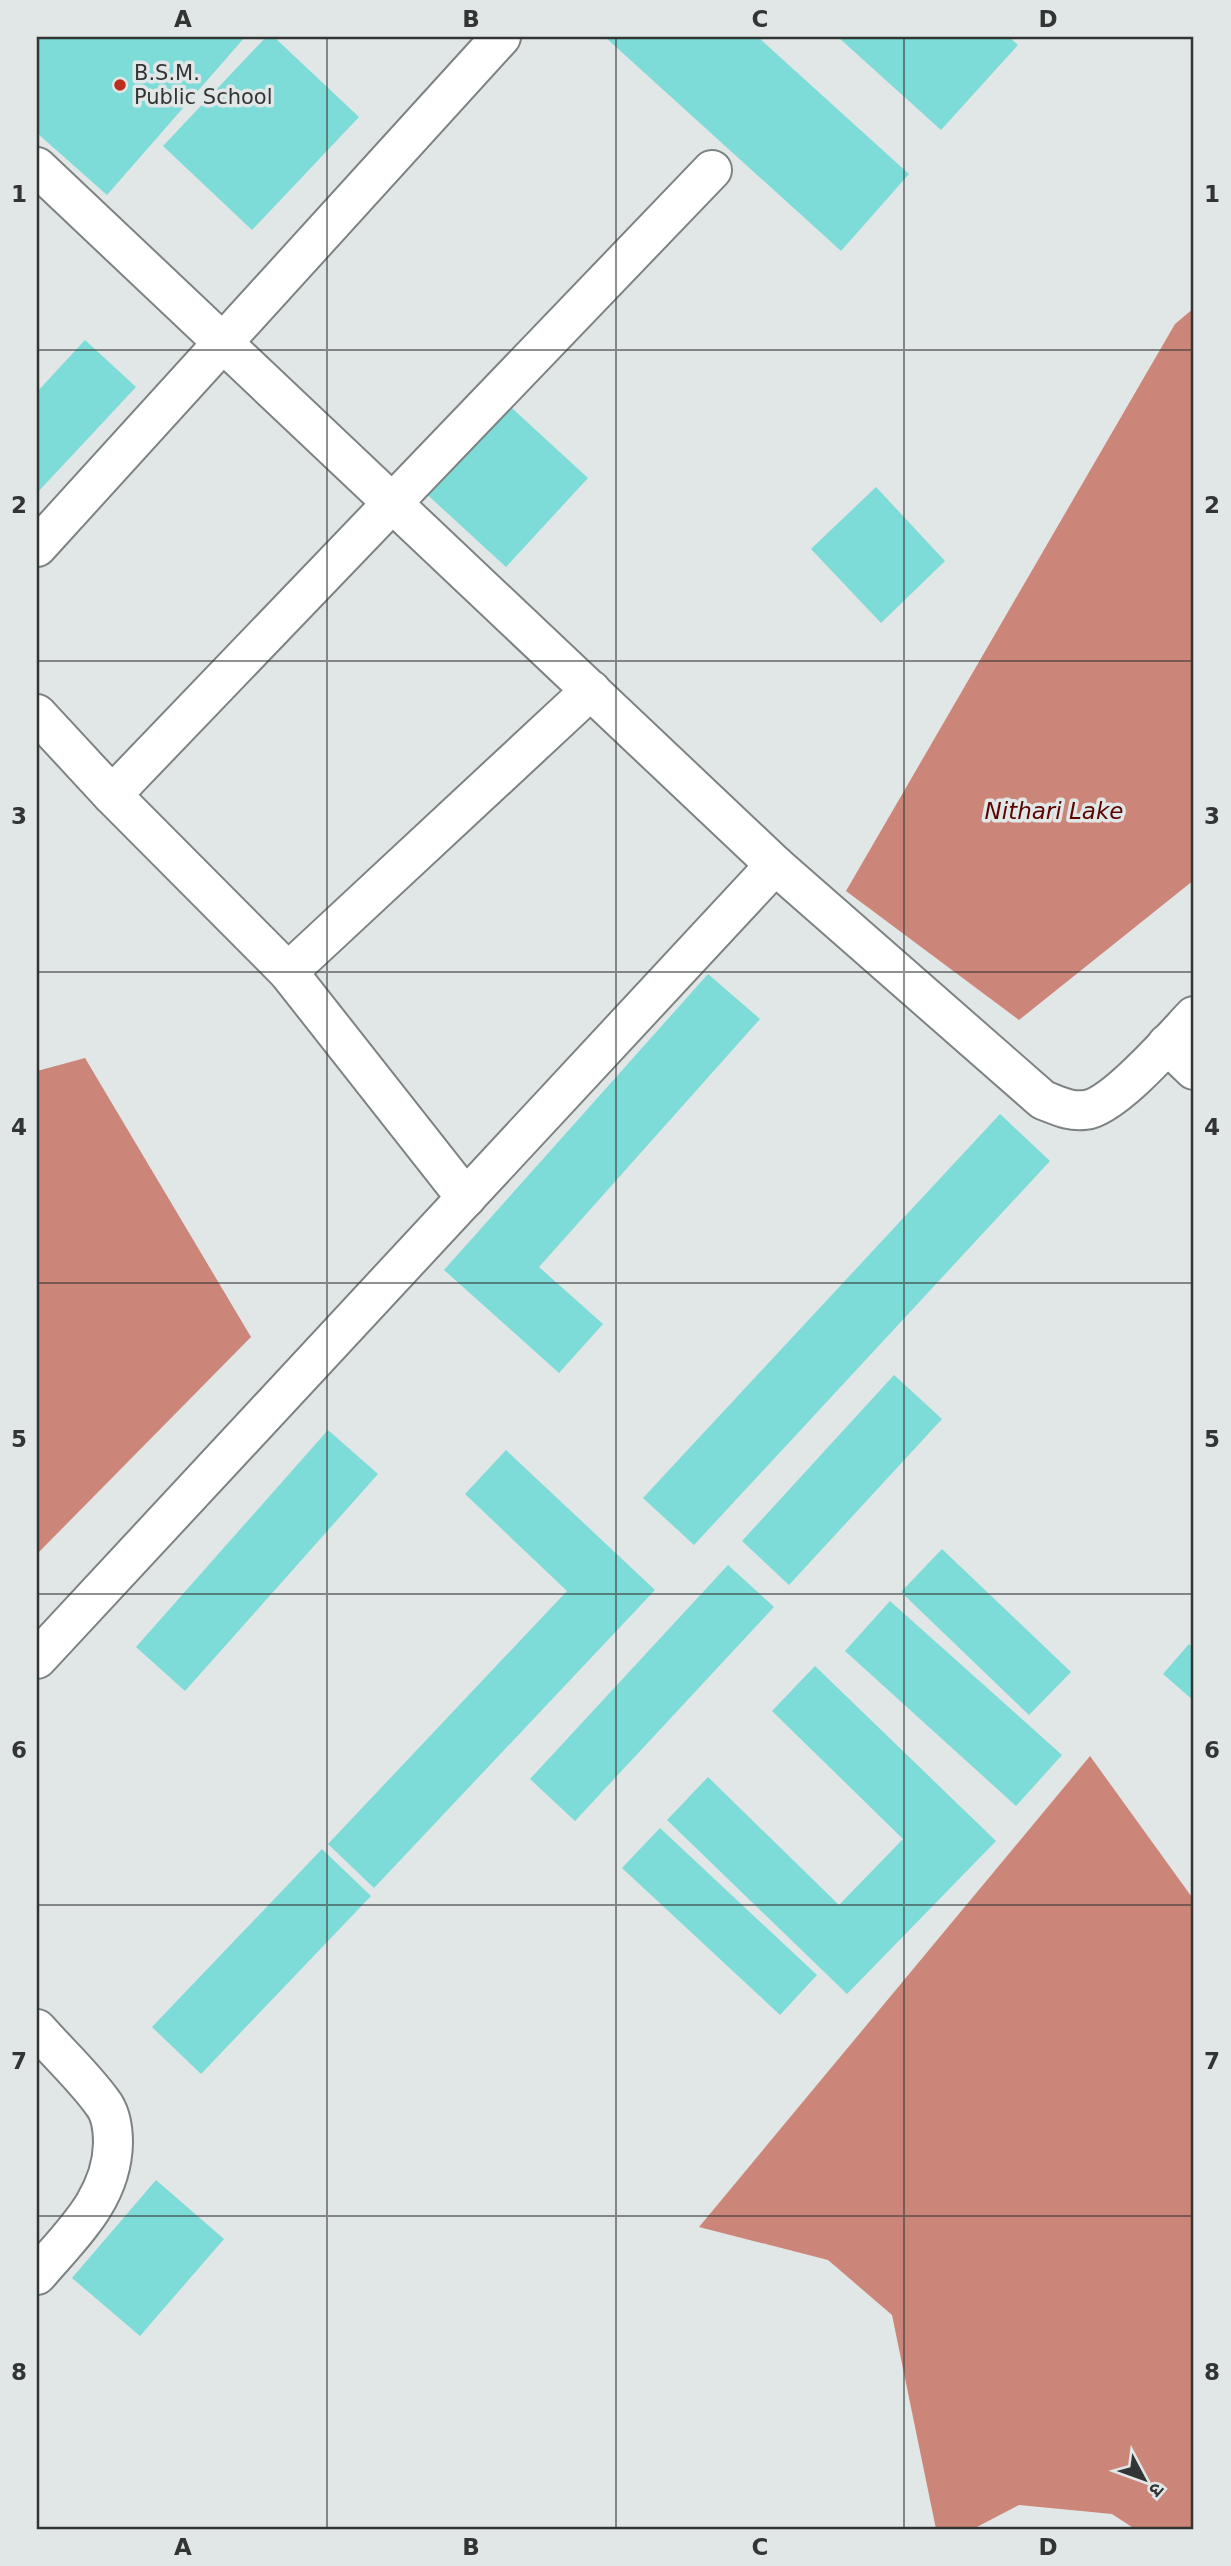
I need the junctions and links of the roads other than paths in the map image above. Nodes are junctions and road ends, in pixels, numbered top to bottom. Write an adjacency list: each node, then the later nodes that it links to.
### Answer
1 (501, 37): 4 (street)
2 (37, 167): 4 (street)
3 (712, 170): 5 (street)
4 (225, 344): 5 (street); 6 (street)
5 (395, 503): 7 (street); 9 (street)
6 (37, 547)
7 (591, 690): 10 (street); 11 (street)
8 (37, 714): 9 (street)
9 (112, 795): 11 (street)
10 (775, 865): 13 (street); 15 (street)
11 (288, 972): 15 (street)
12 (1194, 1016): 13 (street)
13 (1167, 1044): 14 (street)
14 (1194, 1070)
15 (466, 1198): 16 (street)
16 (37, 1659)
17 (37, 2029): 18 (street)
18 (37, 2275)

